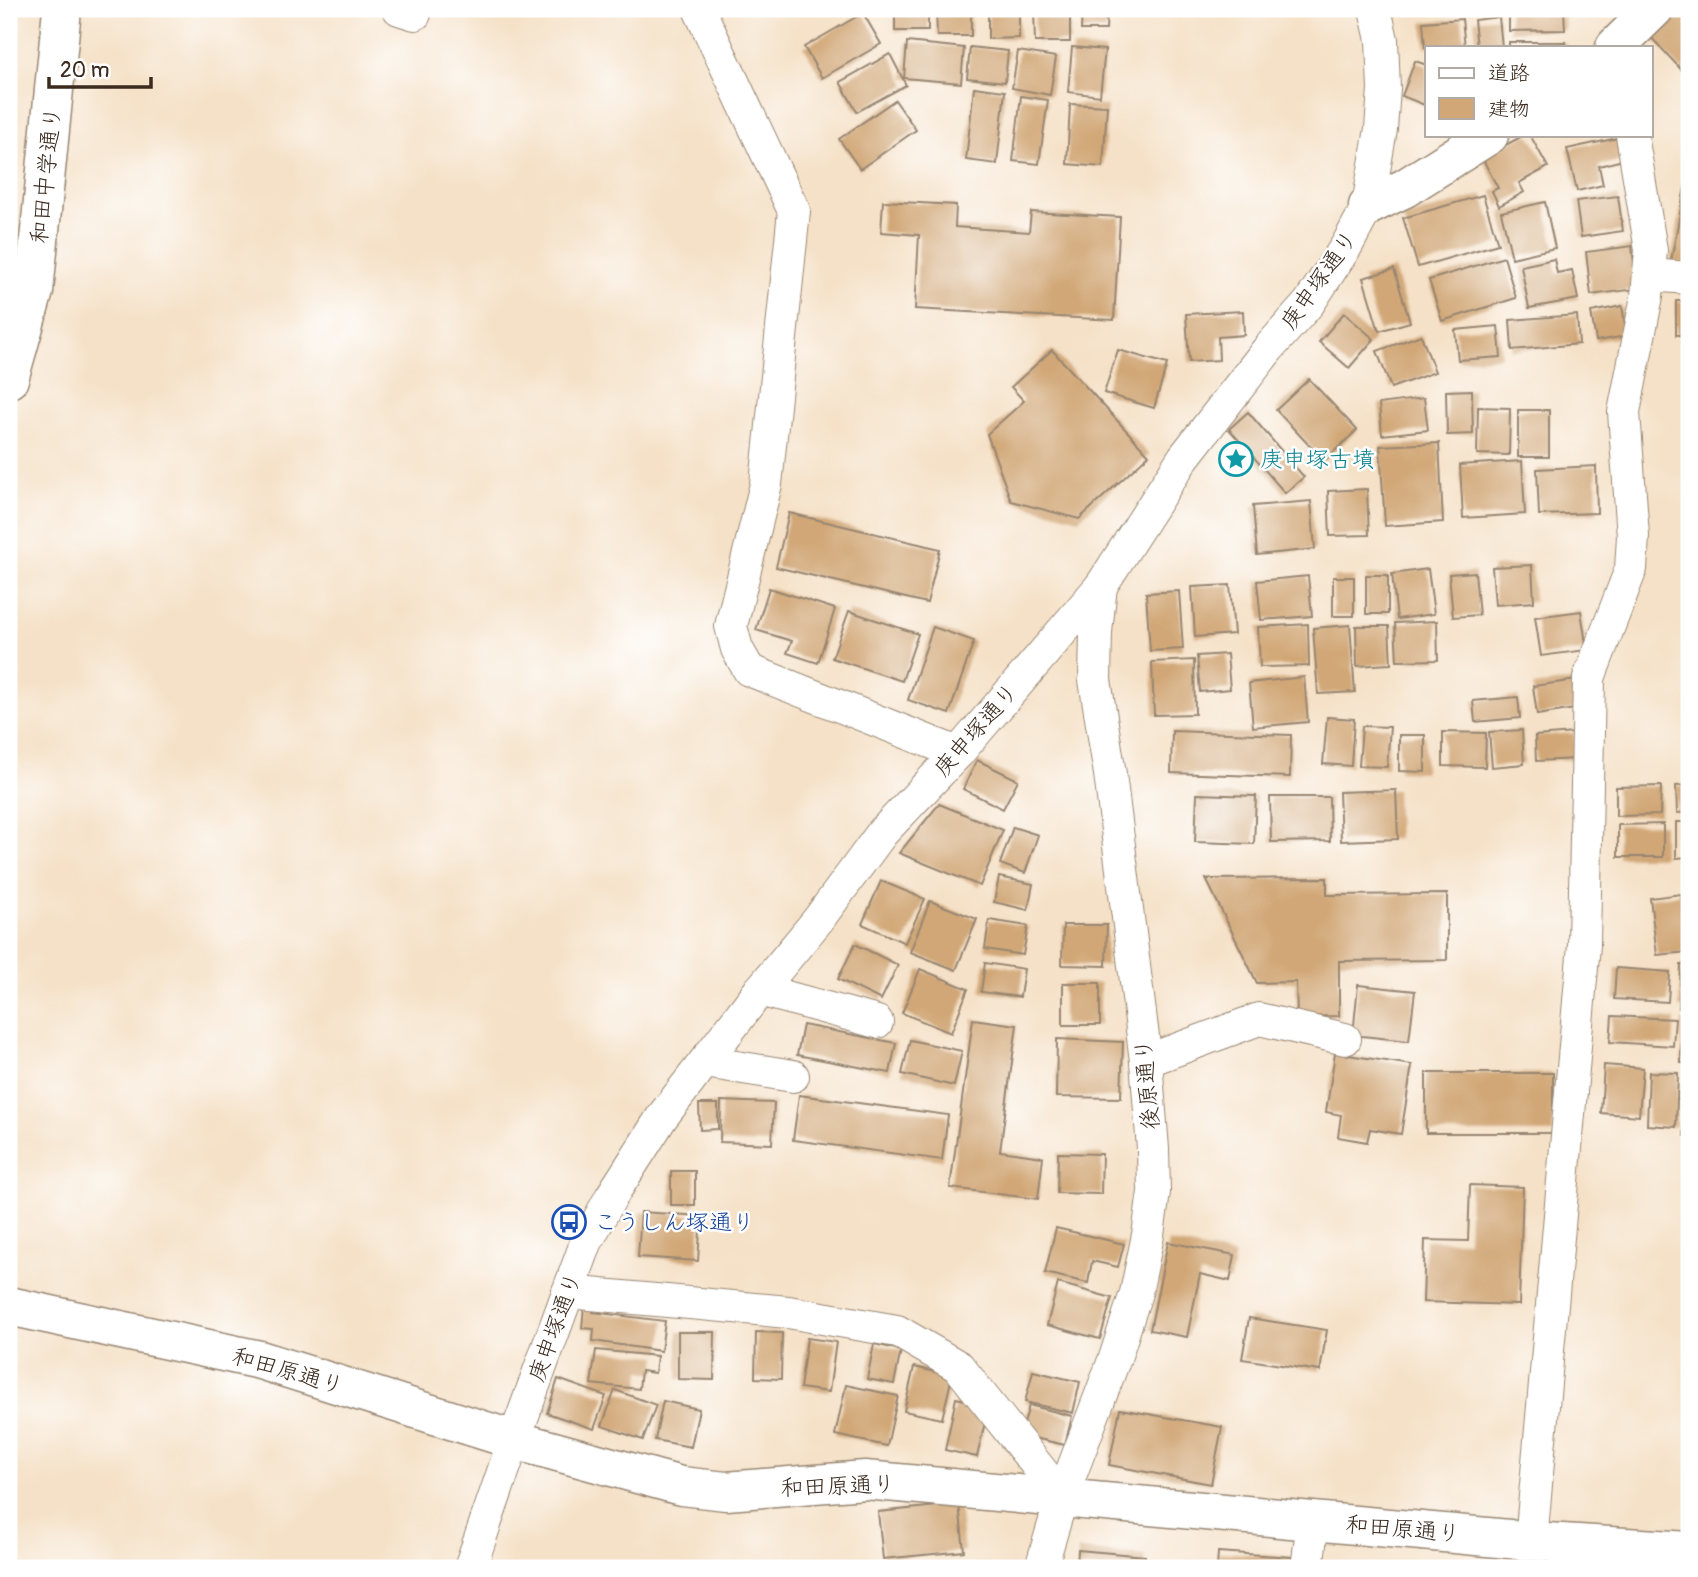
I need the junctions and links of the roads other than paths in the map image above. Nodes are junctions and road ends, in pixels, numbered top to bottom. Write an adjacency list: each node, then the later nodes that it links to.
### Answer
1 (62, 9): 11 (street, 和田中学通り)
2 (699, 9): 13 (street)
3 (1375, 9): 8 (street, 庚申塚通り)
4 (1654, 9): 5 (street)
5 (1617, 46)
6 (1487, 136): 8 (street)
7 (1632, 136): 9 (street)
8 (1368, 206): 12 (street, 庚申塚通り)
9 (1649, 275): 10 (street); 25 (street)
10 (1689, 278)
11 (9, 379)
12 (1101, 586): 13 (street, 庚申塚通り); 17 (street, 後原通り)
13 (958, 753): 14 (street, 庚申塚通り)
14 (760, 990): 15 (street); 18 (street, 庚申塚通り)
15 (877, 1022)
16 (1345, 1039): 17 (street)
17 (1146, 1061): 23 (street, 後原通り)
18 (705, 1062): 19 (street); 20 (street, 庚申塚通り)
19 (793, 1076)
20 (568, 1292): 22 (street, 庚申塚通り); 23 (street)
21 (9, 1306): 22 (street, 和田原通り)
22 (514, 1440): 23 (street, 和田原通り); 27 (street, 庚申塚通り)
23 (1062, 1497): 24 (street, 和田原通り); 28 (street, 後原通り)
24 (1313, 1521): 25 (street, 和田原通り); 29 (street)
25 (1553, 1551): 26 (street, 和田原通り)
26 (1689, 1551)
27 (470, 1568)
28 (1041, 1568)
29 (1307, 1568)

